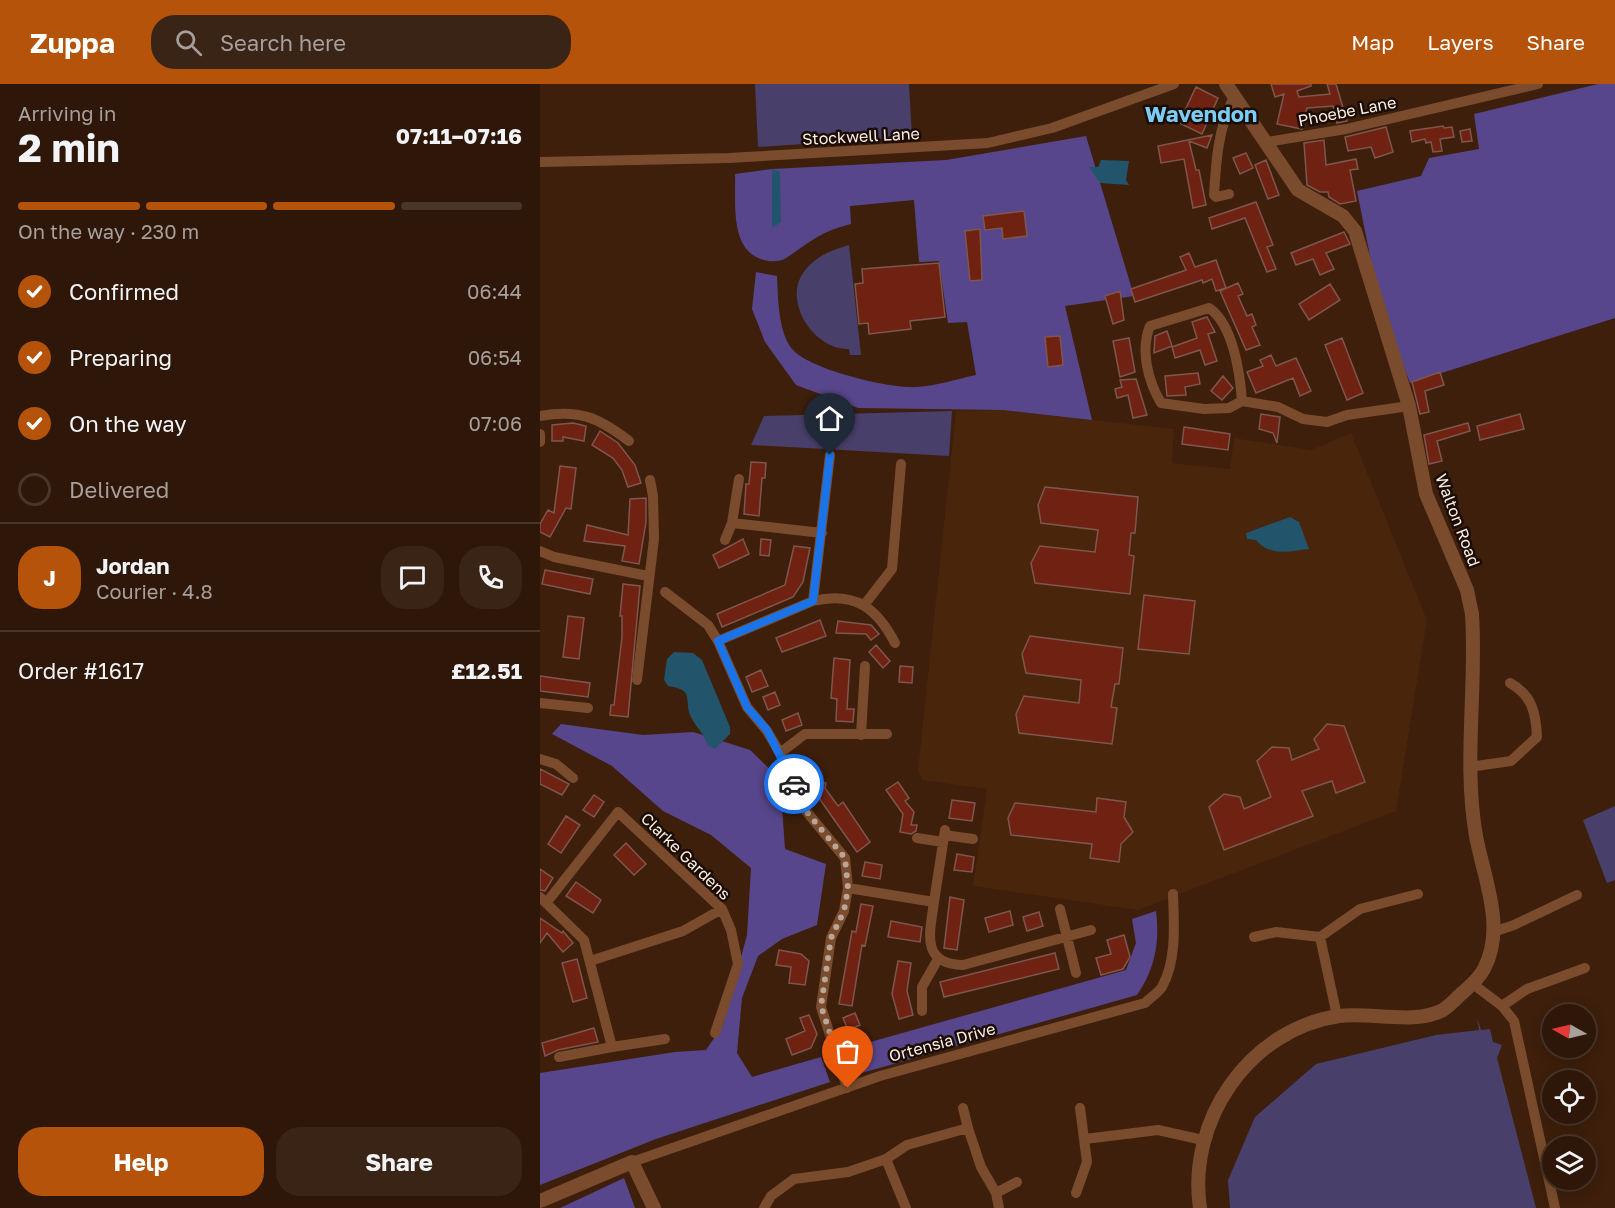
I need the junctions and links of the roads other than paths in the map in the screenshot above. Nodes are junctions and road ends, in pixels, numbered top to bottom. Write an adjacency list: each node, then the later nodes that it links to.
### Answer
1 (1174, 84): 6 (street, Stockwell Lane)
2 (1224, 84): 4 (street, Walton Road)
3 (1538, 84): 5 (street, Phoebe Lane)
4 (1233, 99): 5 (street, Walton Road); 7 (street)
5 (1267, 142): 9 (street, Walton Road)
6 (540, 162)
7 (1229, 194)
8 (1242, 401): 8 (street); 9 (street)
9 (1409, 406): 37 (street, Walton Road)
10 (540, 416): 12 (street)
11 (540, 434): 13 (street)
12 (628, 441)
13 (540, 442)
14 (830, 455): 19 (street)
15 (901, 464): 25 (street)
16 (739, 479): 18 (street)
17 (650, 480): 22 (street)
18 (732, 523): 19 (street); 20 (street)
19 (822, 533): 24 (street)
20 (725, 540)
21 (540, 551): 22 (street)
22 (648, 576): 29 (street)
23 (665, 592): 26 (street)
24 (813, 601): 25 (street); 26 (street)
25 (865, 604): 27 (street)
26 (718, 641): 35 (street)
27 (894, 643)
28 (865, 666): 34 (street)
29 (637, 680)
30 (1510, 683): 37 (street)
31 (540, 703): 32 (street)
32 (588, 708)
33 (887, 734): 34 (street)
34 (861, 735): 35 (street)
35 (780, 753): 42 (street)
36 (540, 759): 38 (street)
37 (1469, 767): 51 (street, Walton Road)
38 (573, 778)
39 (944, 836): 40 (street); 41 (street); 47 (street)
40 (917, 838)
41 (973, 839)
42 (848, 888): 47 (street); 67 (street)
43 (1173, 894): 67 (street, Ortensia Drive)
44 (1418, 894): 54 (street)
45 (1577, 895): 51 (street)
46 (543, 899): 48 (street, Clarke Gardens); 56 (street)
47 (934, 902): 55 (street)
48 (722, 909): 56 (street); 63 (street, Clarke Gardens)
49 (1060, 909): 52 (street)
50 (1091, 930): 52 (street)
51 (1496, 931): 59 (street, Walton Road)
52 (1066, 936): 55 (street); 58 (street)
53 (1254, 937): 54 (street)
54 (1320, 938): 62 (street)
55 (938, 959): 61 (street)
56 (590, 961): 65 (street)
57 (1585, 968): 60 (street)
58 (1076, 973)
59 (1473, 984): 60 (street); 62 (street)
60 (1502, 1006): 84 (street)
61 (922, 1011)
62 (1337, 1016): 72 (street)
63 (715, 1033)
64 (665, 1039): 65 (street)
65 (612, 1047): 66 (street)
66 (559, 1057)
67 (848, 1088): 74 (street, Ortensia Drive)
68 (963, 1108): 70 (street)
69 (1080, 1108): 71 (street)
70 (968, 1128): 73 (street); 76 (street)
71 (1085, 1139): 72 (street); 77 (street)
72 (1203, 1140): 83 (street)
73 (886, 1159): 80 (street); 81 (street)
74 (632, 1162): 78 (street, Ortensia Drive); 79 (street)
75 (1017, 1182): 76 (street)
76 (996, 1193): 82 (street)
77 (1076, 1193)
78 (540, 1201)
79 (654, 1208)
80 (764, 1208)
81 (906, 1208)
82 (999, 1208)
83 (1200, 1208)
84 (1555, 1208)

